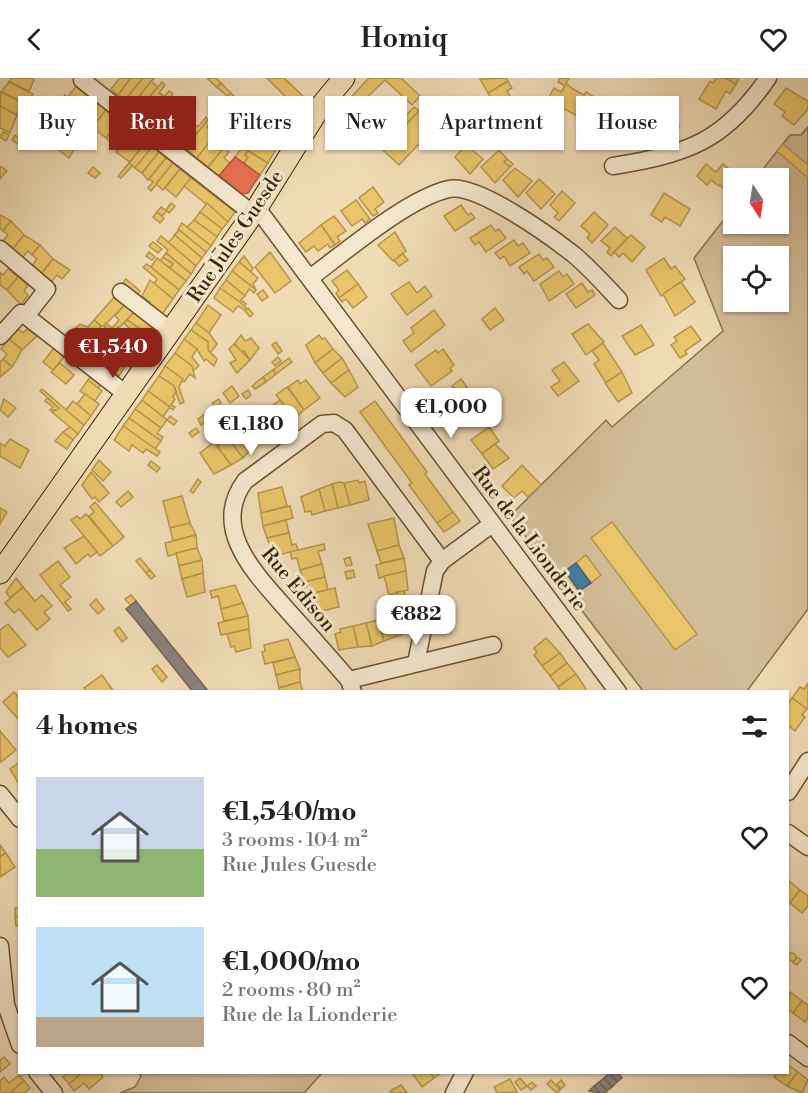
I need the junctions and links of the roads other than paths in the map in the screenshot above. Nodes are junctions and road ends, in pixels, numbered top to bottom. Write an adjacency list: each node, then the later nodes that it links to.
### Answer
1 (344, 78): 5 (main road, Rue Jules Guesde)
2 (768, 78): 4 (street)
3 (82, 80): 5 (street, Rue de la Lionderie)
4 (613, 166)
5 (255, 211): 7 (street, Rue de la Lionderie); 11 (main road, Rue Jules Guesde)
6 (0, 249): 10 (street)
7 (310, 278): 9 (street); 14 (street, Rue de la Lionderie)
8 (121, 292): 11 (street)
9 (619, 300)
10 (26, 316): 12 (street); 13 (street)
11 (171, 331): 13 (main road, Rue Jules Guesde)
12 (0, 336)
13 (126, 394): 16 (main road, Rue Jules Guesde)
14 (492, 524): 15 (street); 20 (street, Rue de la Lionderie)
15 (442, 561): 18 (street); 19 (street, Rue Edison)
16 (0, 573)
17 (494, 645): 18 (street, Rue Edison)
18 (416, 663): 19 (street, Rue Edison)
19 (351, 686)
20 (616, 690)
21 (808, 761): 22 (street)
22 (789, 790)
23 (0, 794): 24 (street)
24 (18, 816)
25 (789, 834): 26 (street)
26 (808, 847)
27 (0, 946): 28 (street)
28 (18, 1040)
29 (789, 1044): 30 (street)
30 (808, 1058)
31 (39, 1074): 33 (street)
32 (464, 1074): 34 (street)
33 (54, 1093)
34 (454, 1093)

